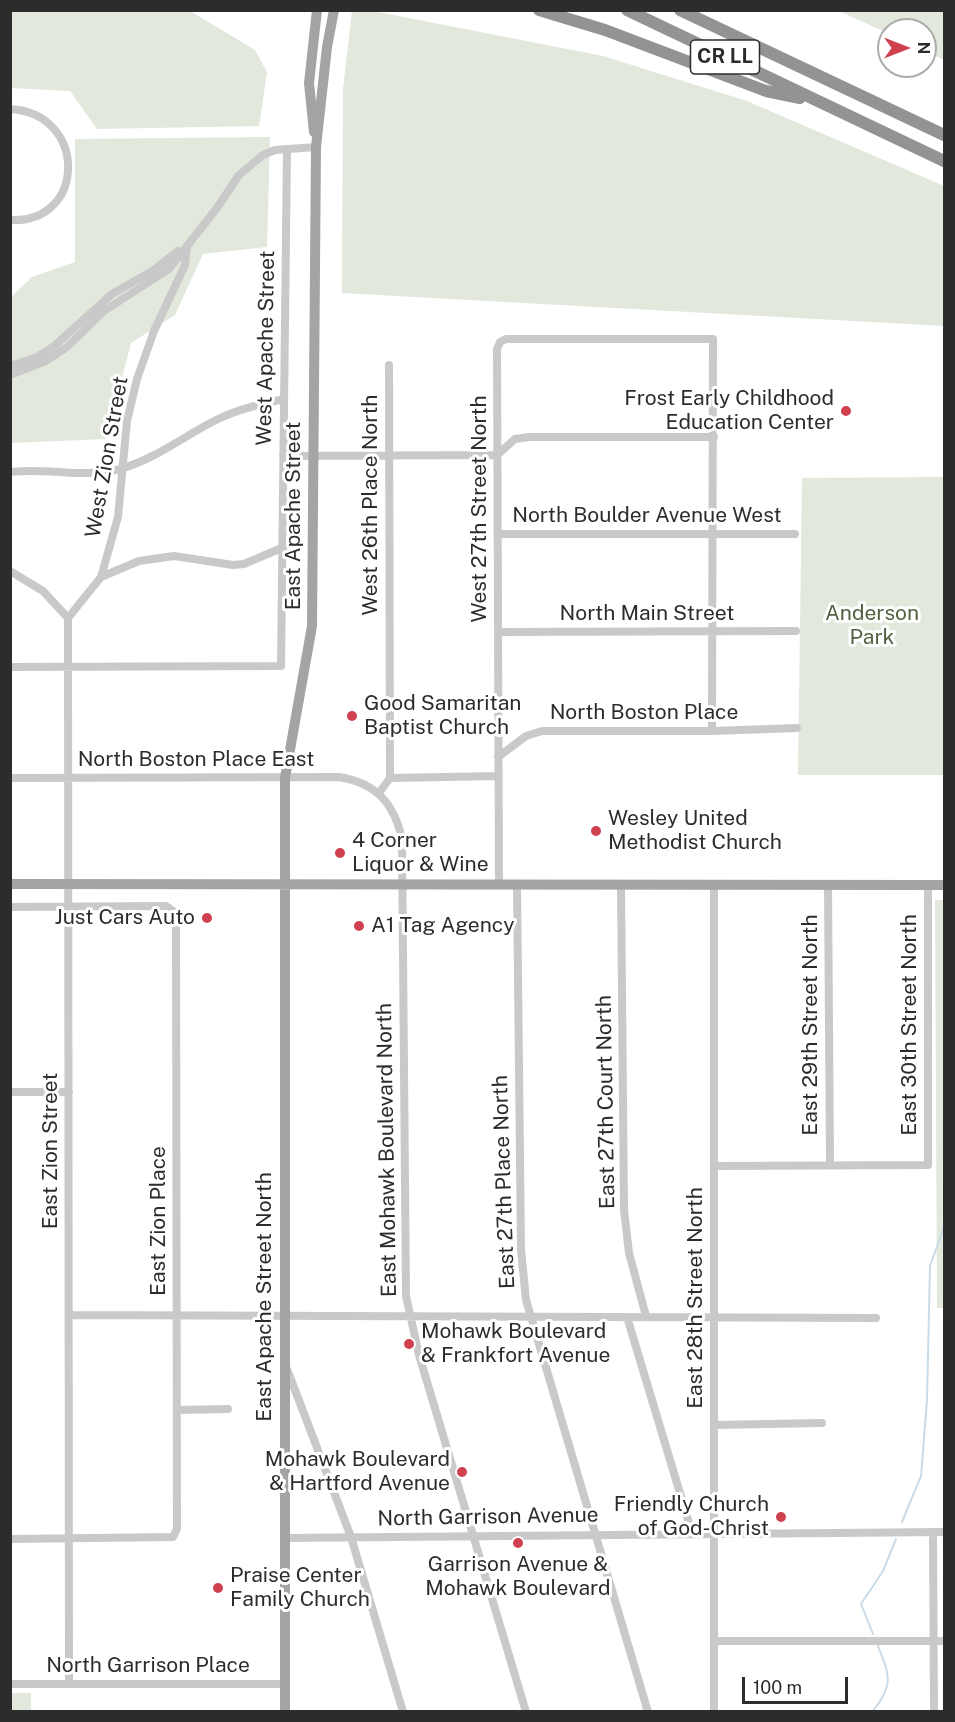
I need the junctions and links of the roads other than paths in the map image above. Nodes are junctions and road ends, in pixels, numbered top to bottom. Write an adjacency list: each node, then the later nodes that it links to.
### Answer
1 (317, 10): 9 (main road, East Apache Street)
2 (334, 10): 9 (main road, East Apache Street)
3 (538, 10): 6 (highway)
4 (627, 10): 6 (highway, CR LL)
5 (680, 10): 8 (highway, CR LL)
6 (822, 103): 11 (highway, CR LL)
7 (10, 109): 12 (street)
8 (945, 135)
9 (316, 147): 10 (street); 19 (main road, East Apache Street)
10 (287, 149): 13 (street); 17 (street, West Apache Street)
11 (945, 161)
12 (10, 220)
13 (188, 244): 15 (street); 16 (street); 23 (street, West Zion Street)
14 (389, 365): 20 (street, West 26th Place North)
15 (10, 366)
16 (10, 375)
17 (284, 399): 22 (street, West Apache Street); 23 (street)
18 (714, 437): 21 (street); 21 (street, West 27th Street North); 26 (street)
19 (314, 455): 20 (street); 22 (street); 43 (main road, East Apache Street)
20 (390, 455): 21 (street); 44 (street, West 26th Place North)
21 (497, 455): 25 (street, West 27th Street North)
22 (283, 456): 28 (street, West Apache Street)
23 (123, 469): 24 (street); 30 (street, West Zion Street)
24 (10, 472)
25 (499, 534): 26 (street, North Boulder Avenue West); 34 (street, West 27th Street North)
26 (714, 534): 27 (street, North Boulder Avenue West); 32 (street)
27 (795, 534)
28 (284, 547): 30 (street); 36 (street, East Apache Street)
29 (10, 571): 31 (street)
30 (101, 577): 31 (street)
31 (68, 618): 36 (street, East Zion Street)
32 (714, 631): 33 (street, North Main Street); 34 (street, North Main Street); 38 (street)
33 (796, 631)
34 (499, 632): 39 (street, West 27th Street North)
35 (10, 667): 36 (street)
36 (68, 667): 42 (street, East Zion Street)
37 (797, 728): 38 (street, North Boston Place)
38 (712, 732): 39 (street, North Boston Place)
39 (498, 757): 40 (street, West 27th Street North)
40 (499, 777): 44 (street); 51 (street, West 27th Street North)
41 (10, 778): 42 (street, North Boston Place East)
42 (67, 778): 43 (street, North Boston Place East); 48 (street, East Zion Street)
43 (285, 778): 45 (street, North Boston Place East); 46 (main road, East Apache Street)
44 (390, 778): 45 (street)
45 (379, 793): 50 (street, East Mohawk Boulevard North)
46 (284, 883): 48 (main road); 50 (main road); 65 (main road, East Apache Street North)
47 (10, 884): 48 (main road)
48 (68, 884): 58 (street, East Zion Street)
49 (928, 884): 55 (main road); 56 (main road); 62 (street, East 30th Street North)
50 (402, 885): 51 (main road); 66 (street, East Mohawk Boulevard North)
51 (499, 885): 52 (main road)
52 (516, 885): 53 (main road); 68 (street, East 27th Place North)
53 (621, 885): 54 (main road); 67 (street, East 27th Court North)
54 (714, 885): 55 (main road); 61 (street, East 28th Street North)
55 (828, 885): 62 (street, East 29th Street North)
56 (945, 885)
57 (10, 907): 58 (street)
58 (68, 907): 60 (street, East Zion Street); 64 (street, East Zion Place)
59 (10, 1092): 60 (street)
60 (69, 1092): 63 (street, East Zion Street)
61 (714, 1166): 62 (street); 70 (street, East 28th Street North)
62 (830, 1166)
63 (69, 1315): 64 (street); 84 (street, East Zion Street)
64 (177, 1315): 65 (street); 74 (street, East Zion Place)
65 (284, 1316): 66 (street); 72 (main road, East Apache Street North)
66 (409, 1316): 68 (street); 82 (street, East Mohawk Boulevard North)
67 (646, 1316): 69 (street); 70 (street)
68 (530, 1317): 69 (street); 81 (street, East 27th Place North)
69 (627, 1317): 79 (street)
70 (714, 1317): 71 (street); 76 (street, East 28th Street North)
71 (876, 1318)
72 (285, 1363): 83 (street); 85 (main road, East Apache Street North)
73 (228, 1409): 74 (street)
74 (177, 1410): 84 (street, East Zion Place)
75 (822, 1424): 76 (street)
76 (714, 1425): 80 (street, East 28th Street North)
77 (933, 1532): 78 (street, North Garrison Avenue); 80 (street, North Garrison Avenue); 88 (street)
78 (945, 1532)
79 (692, 1533): 80 (street, North Garrison Avenue); 81 (street, North Garrison Avenue)
80 (714, 1533): 87 (street, East 28th Street North)
81 (595, 1534): 82 (street, North Garrison Avenue); 96 (street, East 27th Place North)
82 (472, 1535): 83 (street, North Garrison Avenue); 95 (street, East Mohawk Boulevard North)
83 (351, 1537): 85 (street, North Garrison Avenue); 94 (street)
84 (69, 1538): 86 (street); 91 (street, East Zion Street)
85 (284, 1538): 92 (main road, East Apache Street North)
86 (10, 1539)
87 (714, 1641): 88 (street); 97 (street, East 28th Street North)
88 (934, 1641): 89 (street); 98 (street)
89 (945, 1641)
90 (10, 1684): 91 (street, North Garrison Place)
91 (69, 1684): 92 (street, North Garrison Place)
92 (285, 1684): 93 (main road, East Apache Street North)
93 (285, 1712)
94 (403, 1712)
95 (526, 1712)
96 (648, 1712)
97 (714, 1712)
98 (934, 1712)

